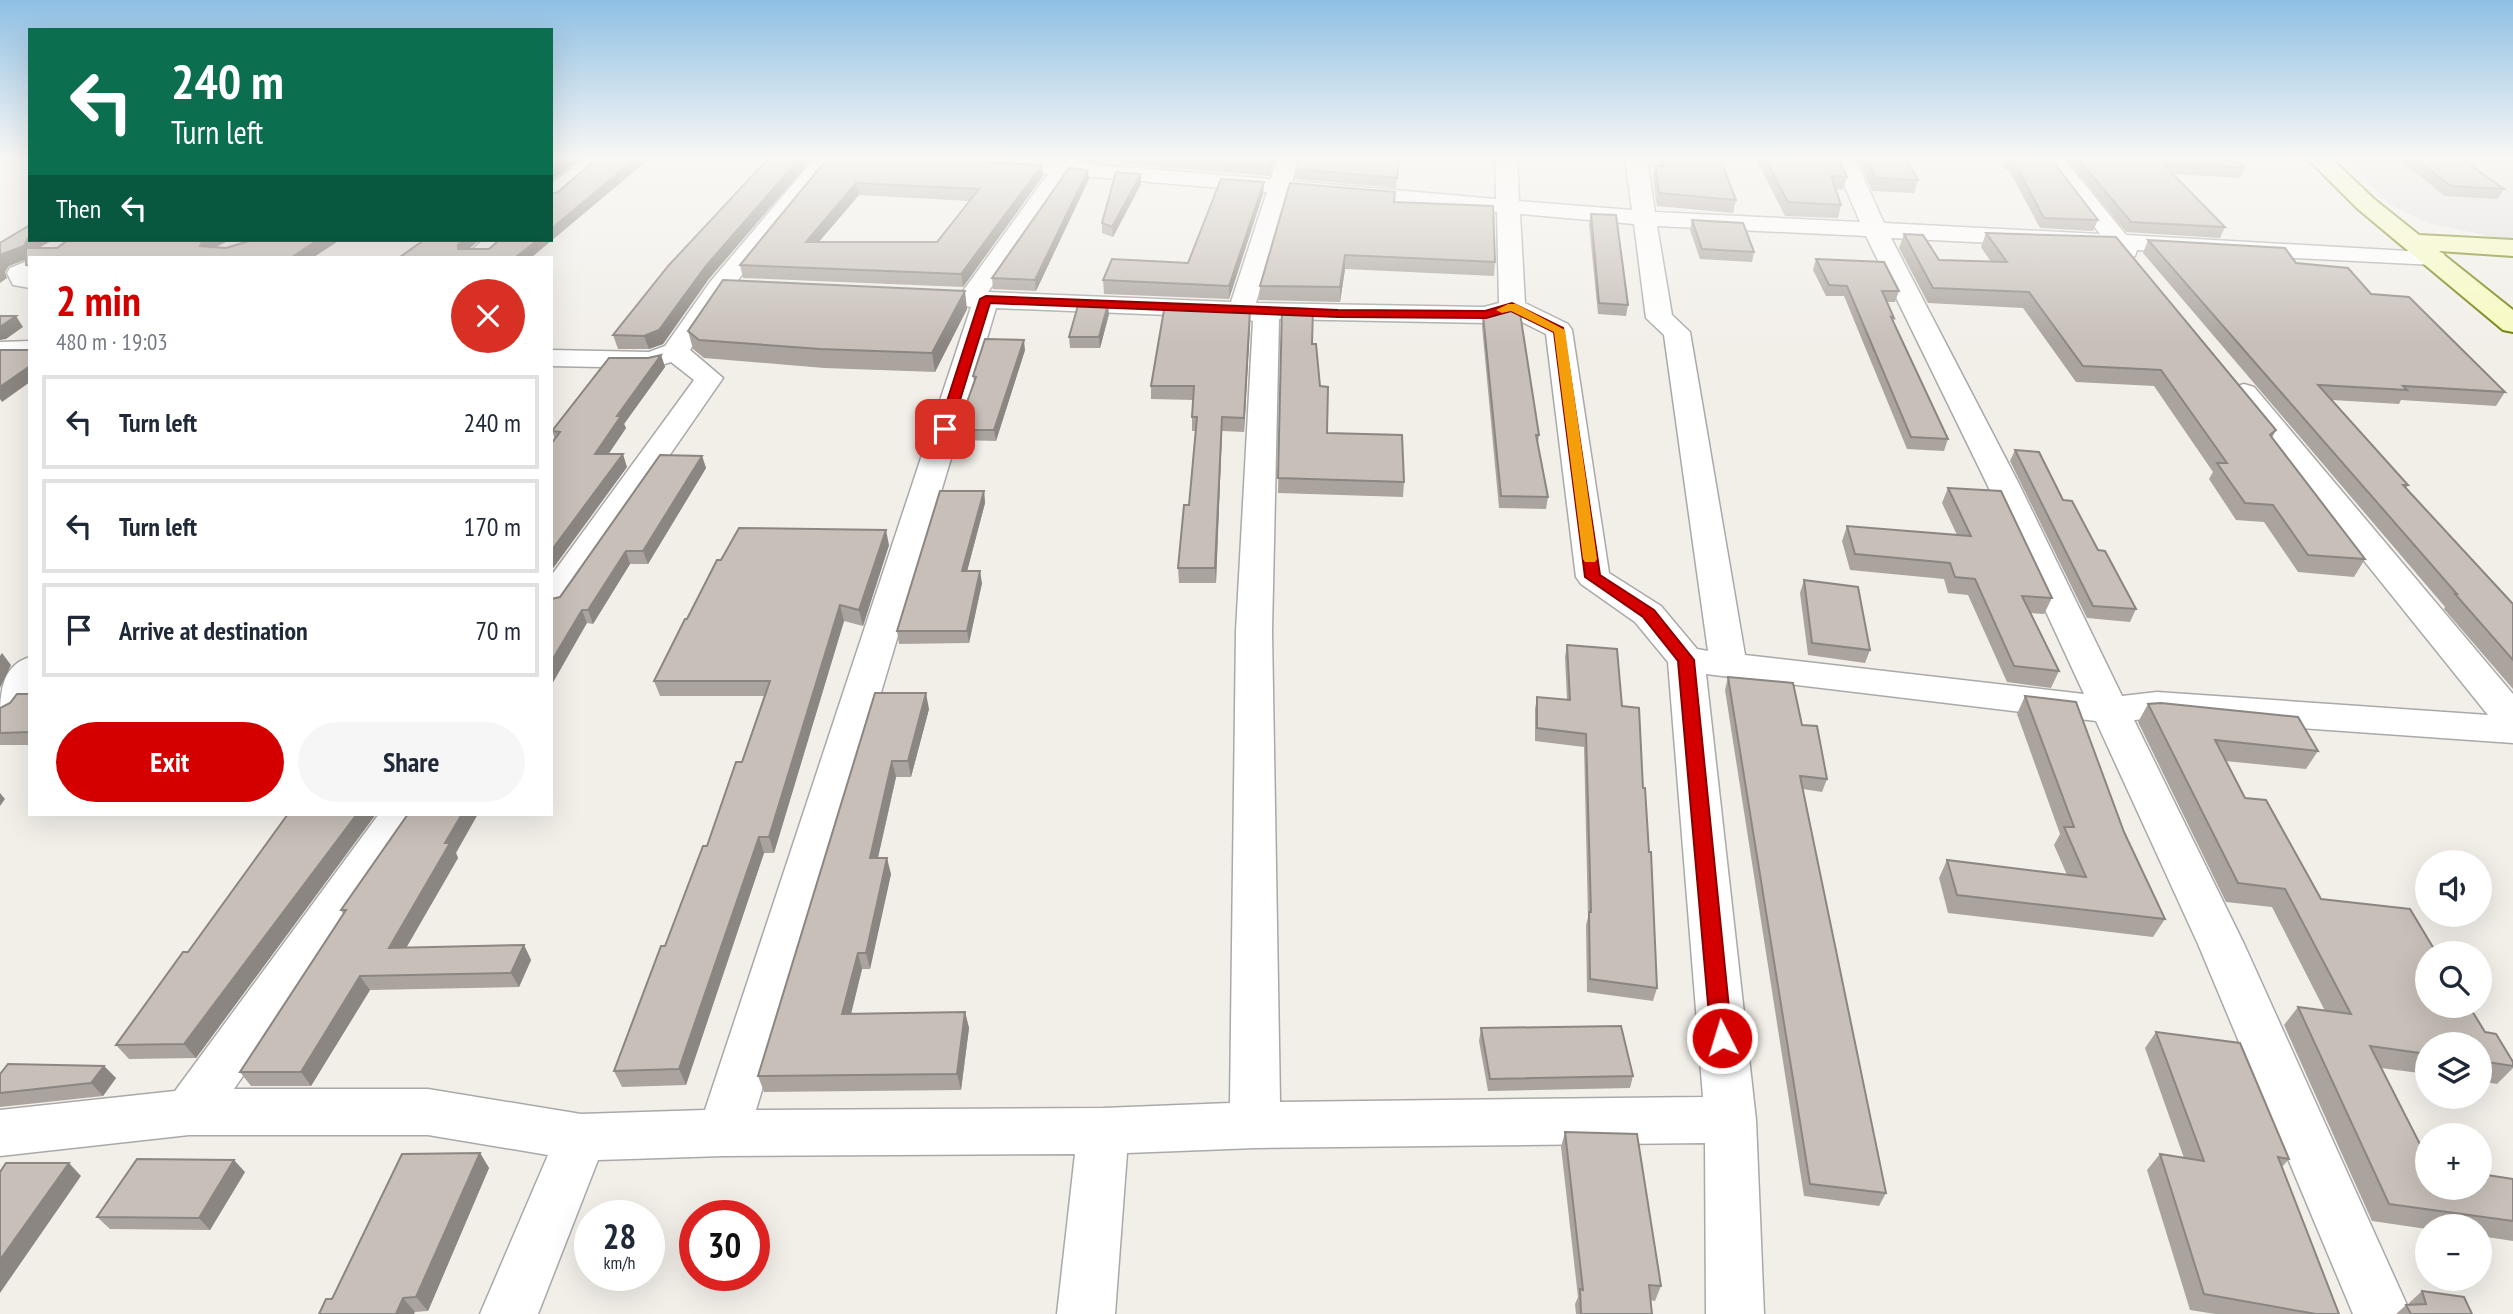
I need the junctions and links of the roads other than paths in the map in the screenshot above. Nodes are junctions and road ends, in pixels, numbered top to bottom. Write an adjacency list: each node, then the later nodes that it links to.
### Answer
1 (774, 220): 19 (street)
2 (1028, 220): 22 (street)
3 (1268, 220): 24 (street)
4 (1508, 220): 23 (street)
5 (1643, 220): 33 (street)
6 (1688, 220): 10 (street)
7 (1871, 220): 10 (street)
8 (2101, 220): 11 (street)
9 (2387, 220): 14 (main road)
10 (1875, 230): 11 (street); 35 (street)
11 (2117, 240): 14 (street); 17 (street)
12 (495, 242): 15 (street)
13 (2513, 248): 14 (main road)
14 (2425, 250): 25 (main road)
15 (477, 256)
16 (28, 268): 18 (street)
17 (2142, 271)
18 (28, 280)
19 (719, 287): 20 (street); 28 (street)
20 (745, 288)
21 (931, 297): 22 (street)
22 (978, 299): 24 (street); 45 (street)
23 (1512, 307): 24 (street); 32 (street)
24 (1241, 310): 42 (street)
25 (2513, 324)
26 (28, 349): 27 (street)
27 (0, 350)
28 (675, 352): 29 (street); 31 (street)
29 (553, 358)
30 (2227, 372): 37 (street)
31 (553, 598)
32 (1686, 660): 33 (street); 41 (street)
33 (1728, 665): 35 (street)
34 (28, 672): 36 (street)
35 (2109, 710): 38 (street); 50 (street)
36 (0, 711)
37 (2513, 720)
38 (2513, 730)
39 (400, 816): 40 (street)
40 (189, 1112): 44 (street); 46 (street)
41 (1730, 1120): 42 (street); 49 (street)
42 (1255, 1125): 43 (street)
43 (1103, 1131): 45 (street); 48 (street)
44 (0, 1133)
45 (723, 1133): 46 (street)
46 (581, 1137): 47 (street)
47 (509, 1314)
48 (1086, 1314)
49 (1735, 1314)
50 (2382, 1314)

